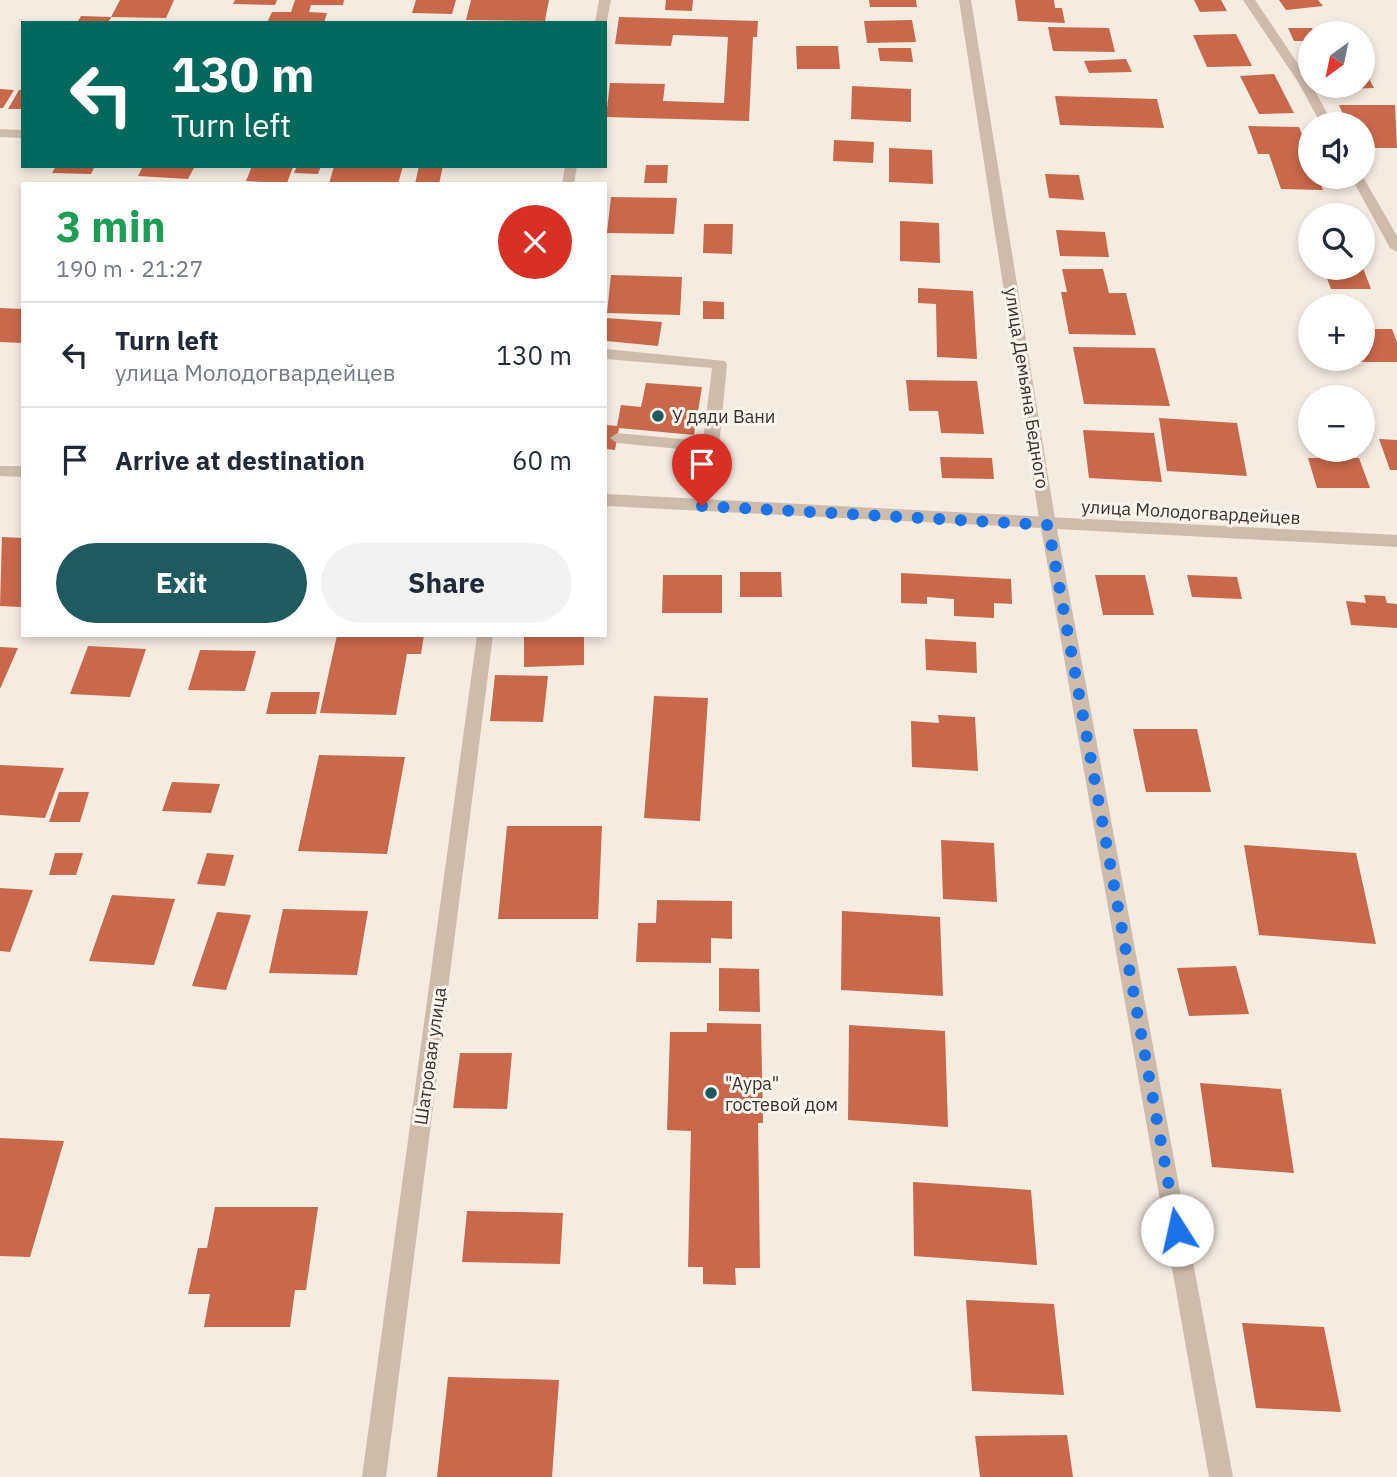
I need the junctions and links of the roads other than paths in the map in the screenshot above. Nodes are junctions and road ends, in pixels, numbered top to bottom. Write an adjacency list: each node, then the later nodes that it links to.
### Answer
1 (606, 0): 4 (street)
2 (965, 0): 17 (street, улица Демьяна Бедного)
3 (1249, 0): 5 (street)
4 (601, 21)
5 (1321, 112)
6 (0, 133): 7 (street)
7 (21, 134)
8 (1364, 189): 9 (street)
9 (1397, 248)
10 (607, 354): 12 (street)
11 (617, 438): 12 (street)
12 (710, 447): 16 (street)
13 (0, 471): 14 (street)
14 (21, 472)
15 (607, 500): 16 (street, улица Молодогвардейцев)
16 (702, 506): 17 (street, улица Молодогвардейцев)
17 (1048, 525): 18 (street, улица Молодогвардейцев); 21 (street, улица Демьяна Бедного)
18 (1397, 541)
19 (485, 637): 20 (street, Шатровая улица)
20 (374, 1477)
21 (1222, 1477)

